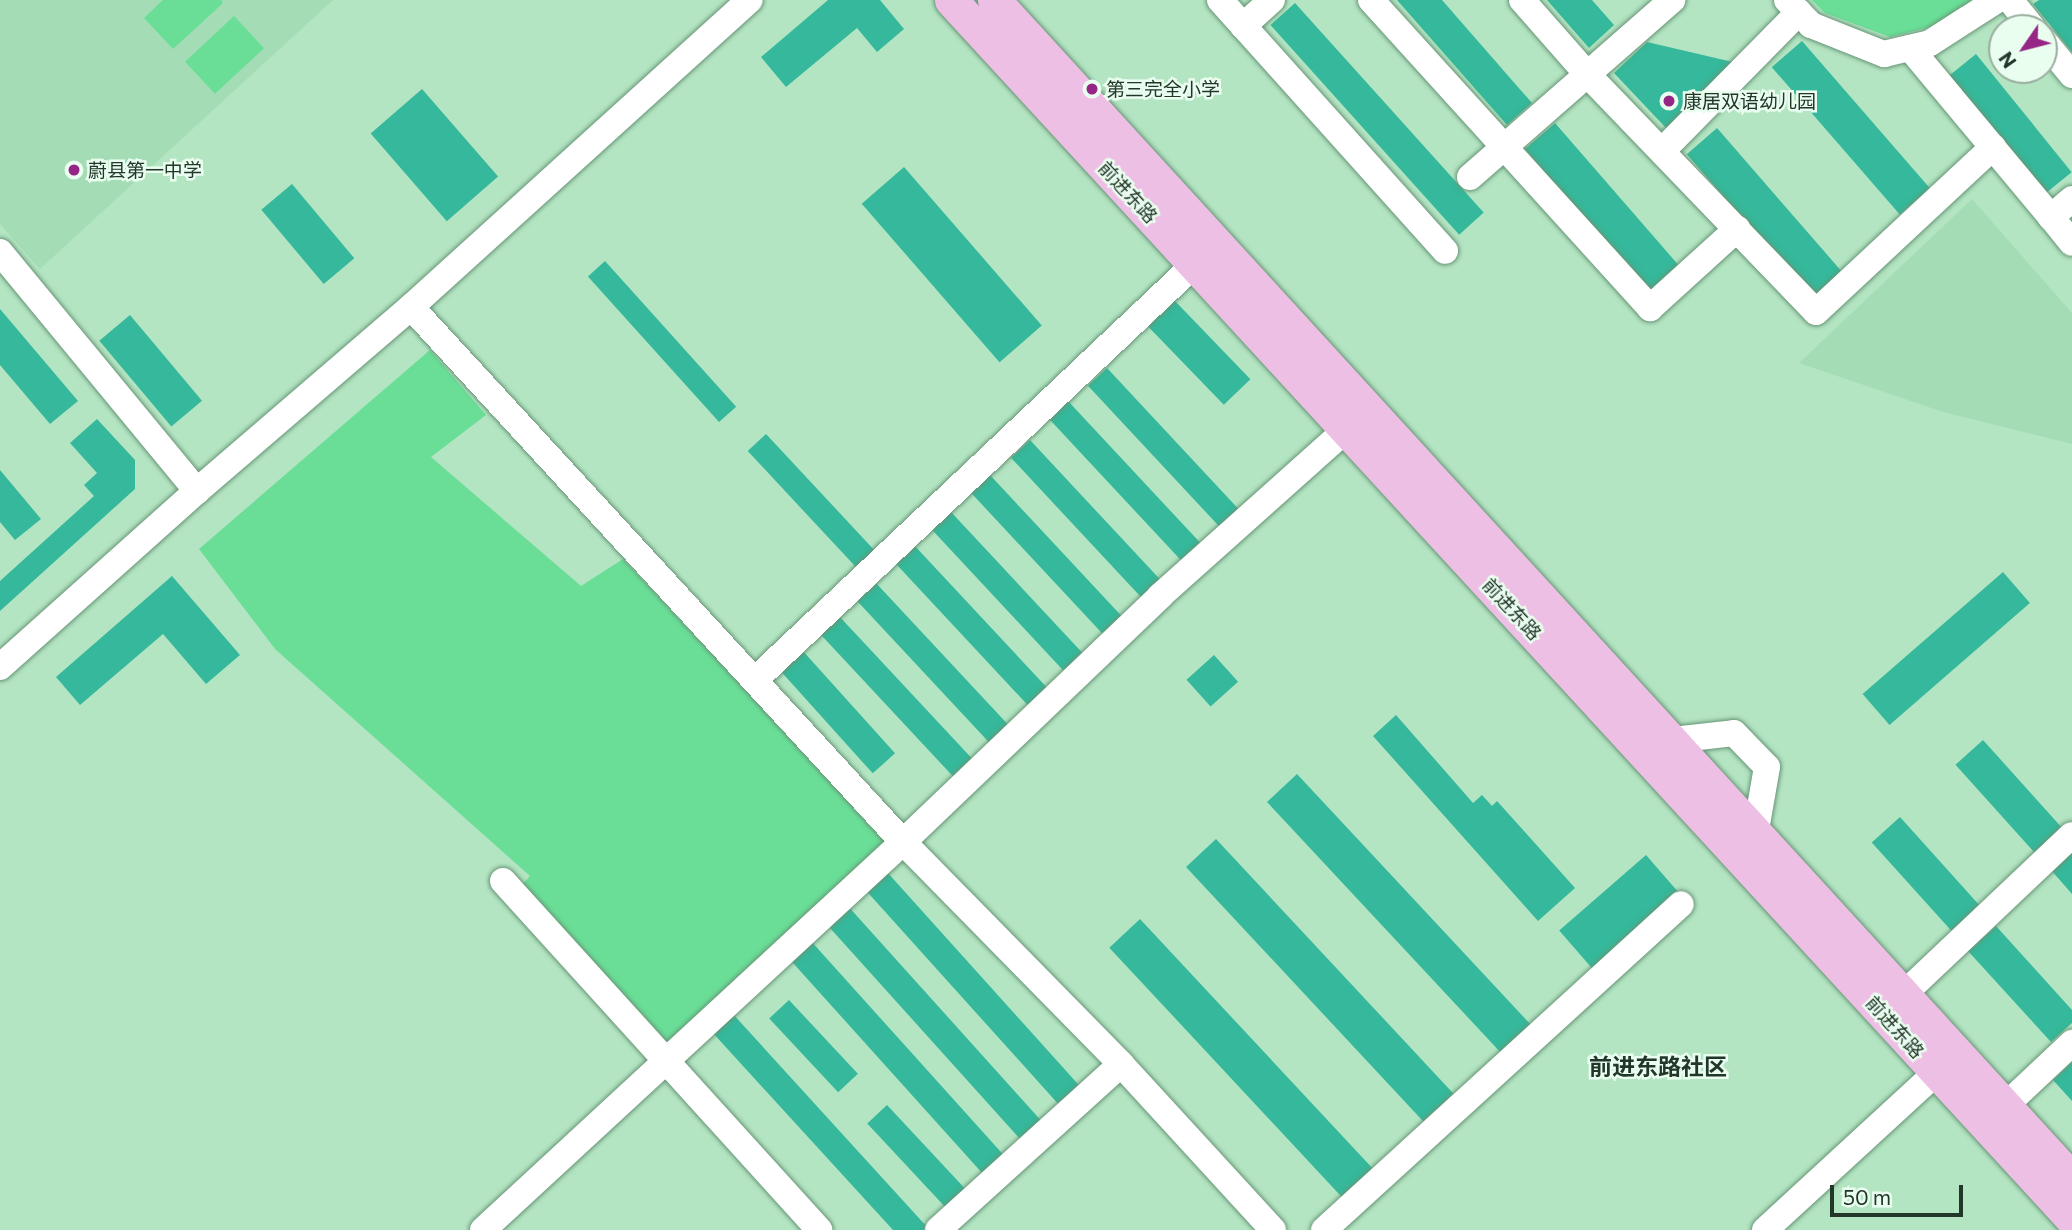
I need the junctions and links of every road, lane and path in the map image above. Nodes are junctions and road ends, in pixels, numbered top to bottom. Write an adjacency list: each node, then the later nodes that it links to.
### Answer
1 (750, 0): 29 (street)
2 (951, 0): 28 (main road, 前进东路)
3 (994, 0): 34 (main road, 前进东路)
4 (1220, 0): 13 (street)
5 (1272, 0): 13 (street)
6 (1371, 0): 18 (street)
7 (1522, 0): 16 (street)
8 (1997, 0): 14 (street)
9 (2010, 0): 12 (street)
10 (1669, 1): 16 (street)
11 (1793, 6): 14 (street); 20 (street)
12 (2022, 14)
13 (1243, 26): 26 (street)
14 (1910, 48): 19 (street)
15 (2058, 58): 17 (street)
16 (1587, 74): 18 (street); 20 (street)
17 (2072, 75)
18 (1504, 147): 21 (street); 24 (street)
19 (1993, 147): 23 (street); 24 (street)
20 (1662, 151): 24 (street)
21 (1470, 177)
22 (2072, 199): 23 (street)
23 (2051, 217): 25 (street)
24 (1737, 229)
25 (2072, 243)
26 (1445, 251)
27 (0, 252): 31 (street)
28 (1195, 264): 30 (main road, 前进东路); 33 (street)
29 (411, 307): 31 (street); 33 (street)
30 (1347, 429): 37 (street); 40 (main road, 前进东路)
31 (197, 491): 32 (street)
32 (0, 667)
33 (755, 680): 37 (street)
34 (1673, 740): 35 (main road, 前进东路); 35 (street)
35 (1756, 830): 40 (main road, 前进东路)
36 (2072, 835): 40 (street)
37 (903, 842): 42 (street); 43 (street)
38 (503, 881): 42 (street)
39 (1681, 904): 52 (street)
40 (1894, 1003): 44 (main road, 前进东路); 45 (main road, 前进东路)
41 (2072, 1043): 45 (street)
42 (666, 1061): 48 (street); 49 (street)
43 (1121, 1064): 50 (street); 51 (street)
44 (1937, 1072): 47 (main road, 前进东路); 53 (street)
45 (2006, 1105): 46 (main road, 前进东路)
46 (2072, 1179)
47 (2072, 1219)
48 (484, 1230)
49 (820, 1230)
50 (938, 1230)
51 (1273, 1230)
52 (1324, 1230)
53 (1765, 1230)

